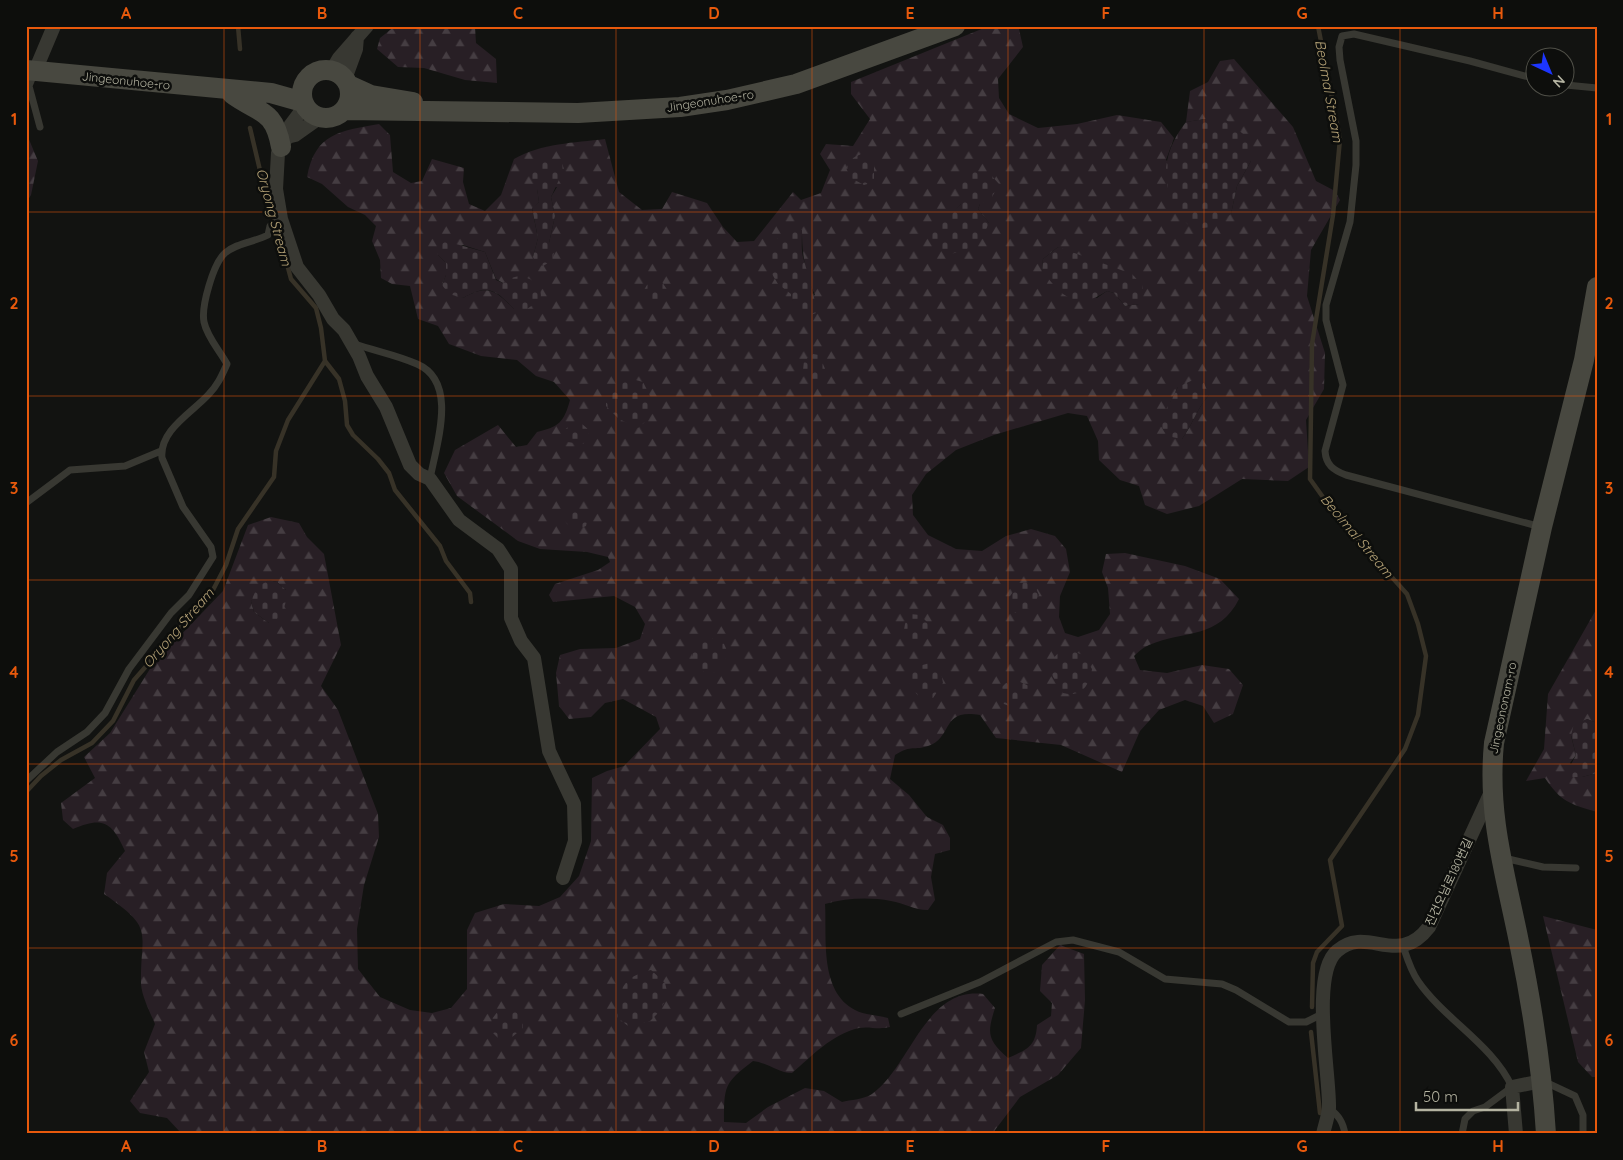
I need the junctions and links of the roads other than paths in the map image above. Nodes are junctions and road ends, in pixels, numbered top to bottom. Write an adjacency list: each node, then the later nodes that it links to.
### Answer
1 (54, 26): 4 (street)
2 (955, 26): 13 (main road, Jingeonuhoe-ro)
3 (362, 31): 5 (street); 5 (street)
4 (31, 71): 10 (main road, Jingeonuhoe-ro); 14 (lane)
5 (344, 75): 6 (main road, Jingeonuhoe-ro); 12 (main road); 13 (main road, Jingeonuhoe-ro)
6 (309, 76): 10 (main road, Jingeonuhoe-ro); 11 (main road)
7 (1526, 77): 22 (lane)
8 (1576, 86): 9 (lane)
9 (1597, 88)
10 (226, 90): 11 (main road, Jingeonuhoe-ro); 15 (main road)
11 (309, 109): 12 (main road, Jingeonuhoe-ro); 15 (street)
12 (345, 110): 13 (main road, Jingeonuhoe-ro)
13 (454, 110)
14 (40, 127)
15 (284, 142): 16 (street)
16 (276, 222): 18 (street); 19 (lane)
17 (1597, 287): 22 (main road, Jingeononam-ro)
18 (352, 343): 20 (street); 20 (lane)
19 (161, 450): 21 (lane); 23 (lane)
20 (430, 479): 27 (street)
21 (26, 503)
22 (1542, 527): 24 (main road, Jingeononam-ro)
23 (26, 781)
24 (1491, 792): 25 (main road, Jingeononam-ro); 28 (street, 진건오남로180번길)
25 (1501, 857): 26 (lane); 31 (main road, Jingeononam-ro)
26 (1576, 868)
27 (563, 878)
28 (1403, 946): 30 (street); 32 (lane)
29 (901, 1014): 30 (lane)
30 (1322, 1014): 33 (street)
31 (1542, 1081): 32 (street); 38 (main road, Jingeononam-ro); 39 (lane)
32 (1512, 1087): 36 (lane); 37 (street)
33 (1329, 1108): 34 (street); 35 (lane)
34 (1323, 1134)
35 (1345, 1134)
36 (1462, 1134)
37 (1516, 1134)
38 (1546, 1134)
39 (1583, 1134)

